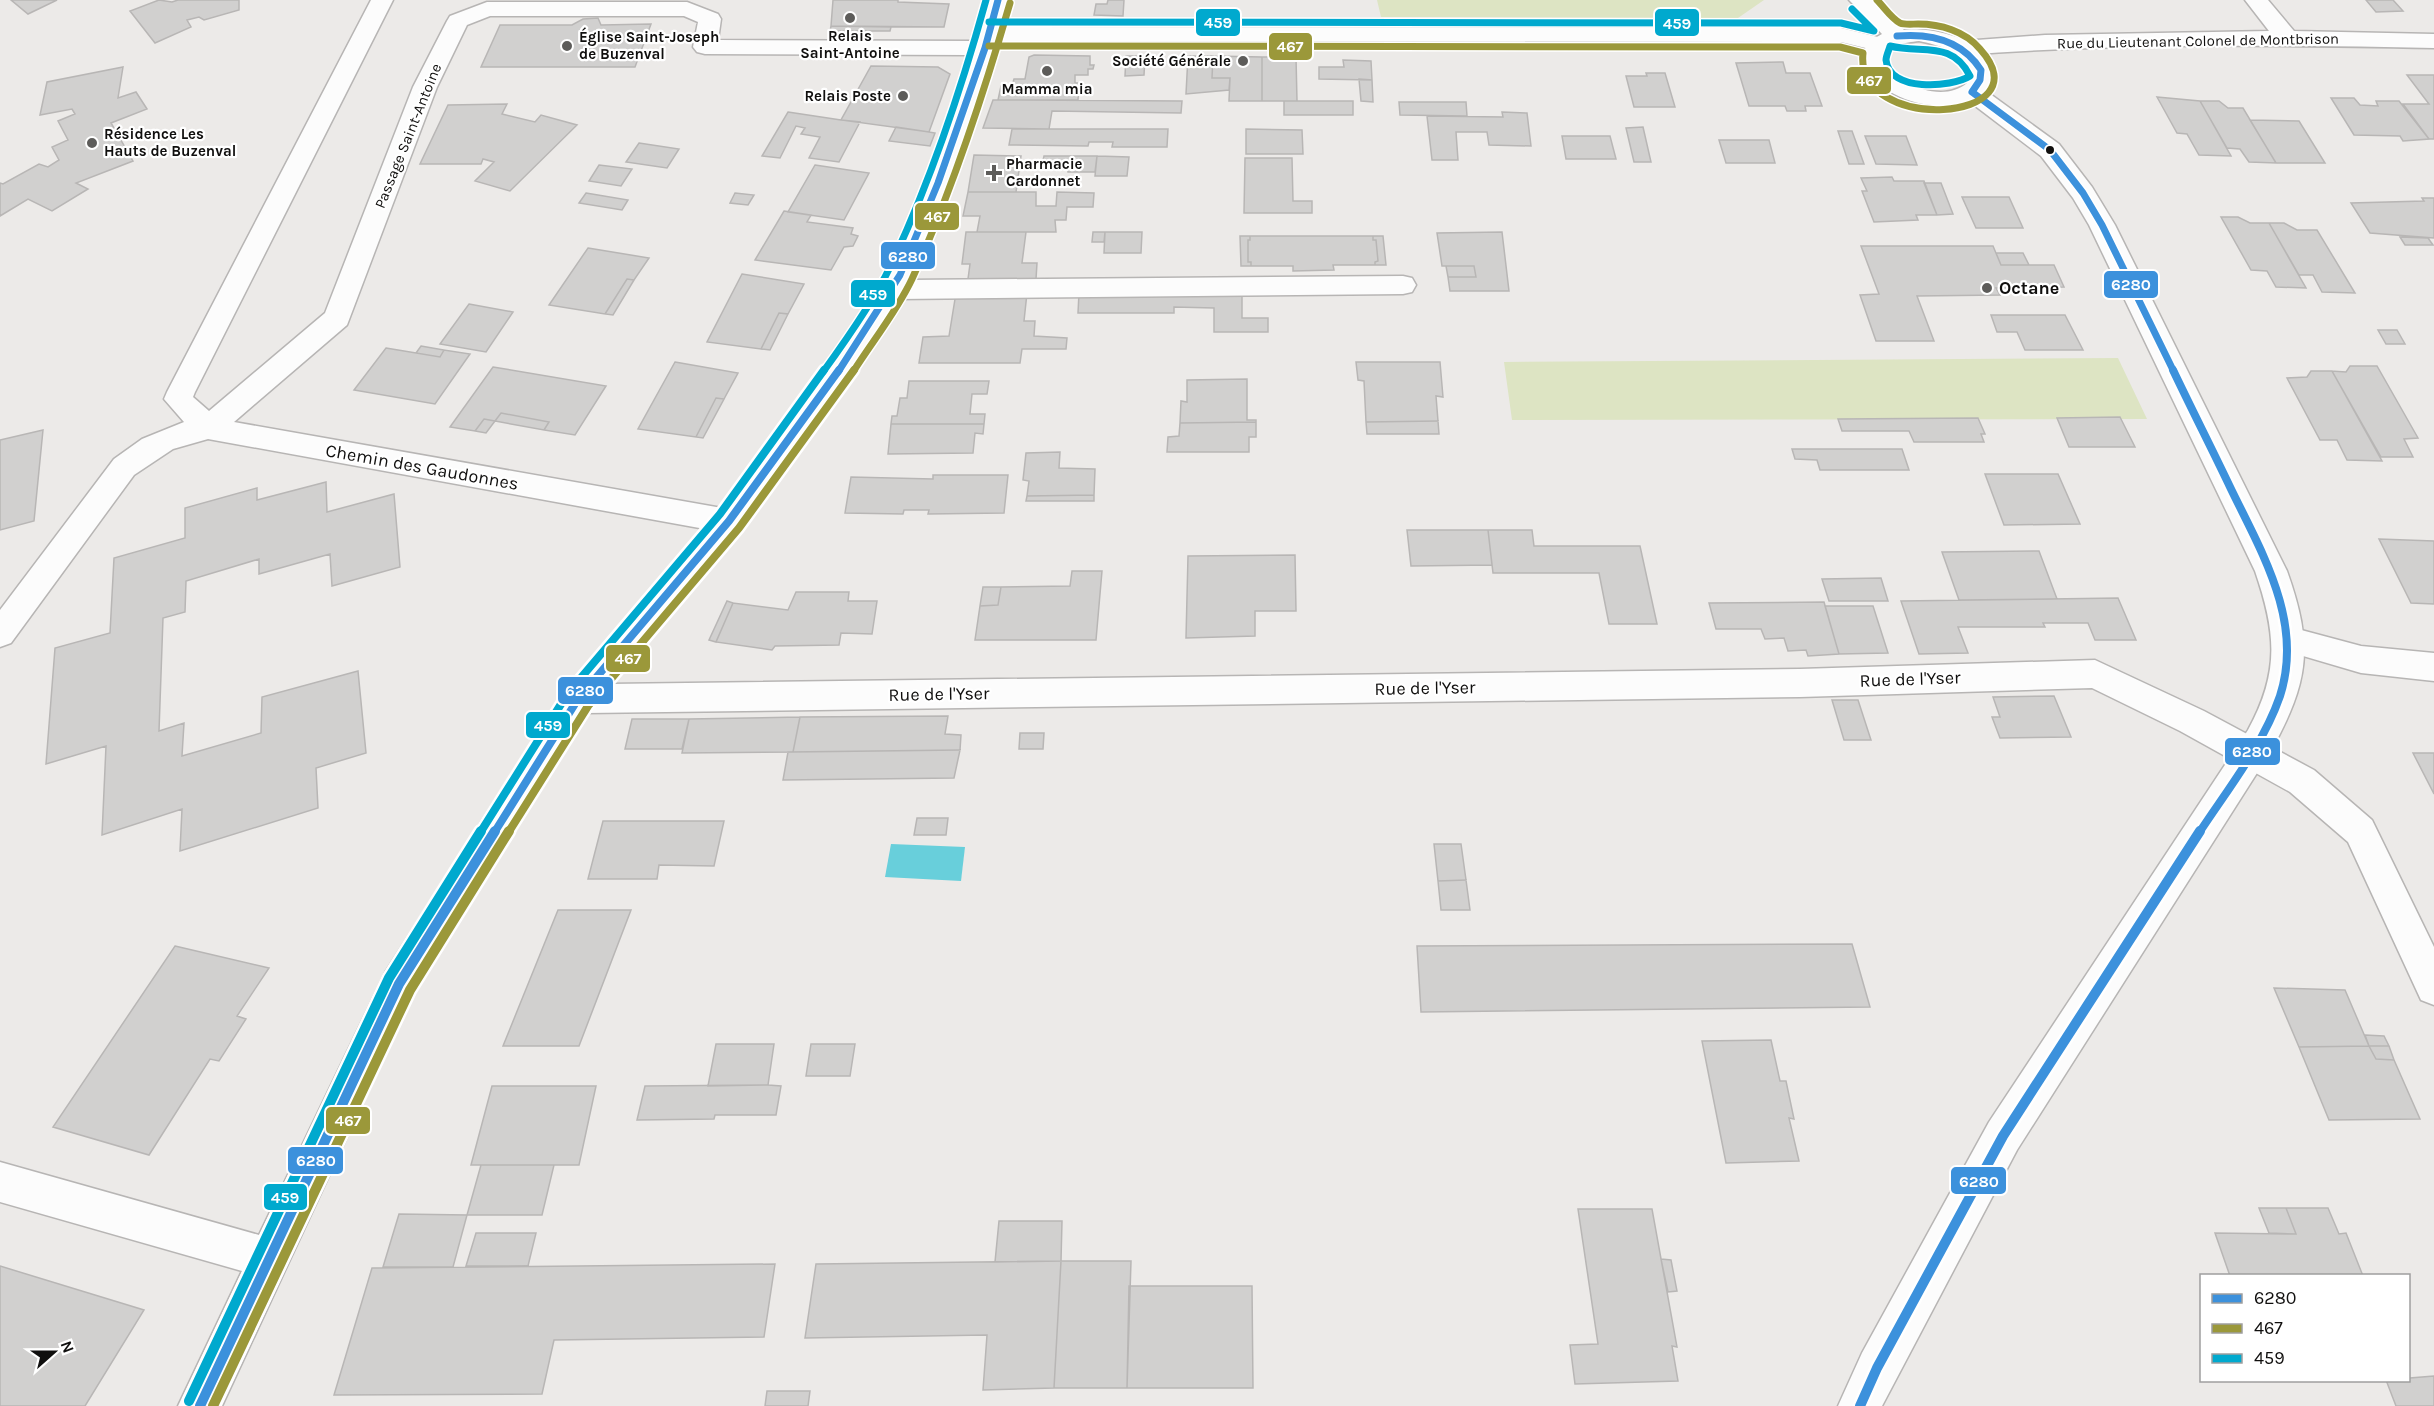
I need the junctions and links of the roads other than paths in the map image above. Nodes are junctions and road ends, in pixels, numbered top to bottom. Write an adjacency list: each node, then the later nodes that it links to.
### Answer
1 (382, 0): 13 (street)
2 (998, 0): 8 (street)
3 (1860, 0): 6 (street)
4 (2256, 0): 5 (street)
5 (2287, 38): 7 (street, Rue du Lieutenant Colonel de Montbrison); 9 (street, Rue du Lieutenant Colonel de Montbrison)
6 (1888, 40): 8 (street, Passage Saint-Antoine); 9 (street); 10 (street)
7 (2434, 40)
8 (987, 41): 12 (street); 13 (street, Passage Saint-Antoine)
9 (1963, 48): 10 (street)
10 (1972, 93): 16 (street)
11 (1403, 285): 12 (street)
12 (890, 290): 14 (street)
13 (208, 428): 14 (street, Chemin des Gaudonnes); 15 (street, Chemin des Gaudonnes)
14 (729, 521): 18 (street)
15 (0, 634)
16 (2290, 640): 17 (street); 19 (street)
17 (2434, 667)
18 (578, 699): 19 (street, Rue de l'Yser); 22 (street)
19 (2253, 753): 20 (street, Rue de l'Yser); 24 (street)
20 (2434, 987)
21 (0, 1182): 22 (street)
22 (269, 1258): 23 (street)
23 (200, 1406)
24 (1860, 1406)

